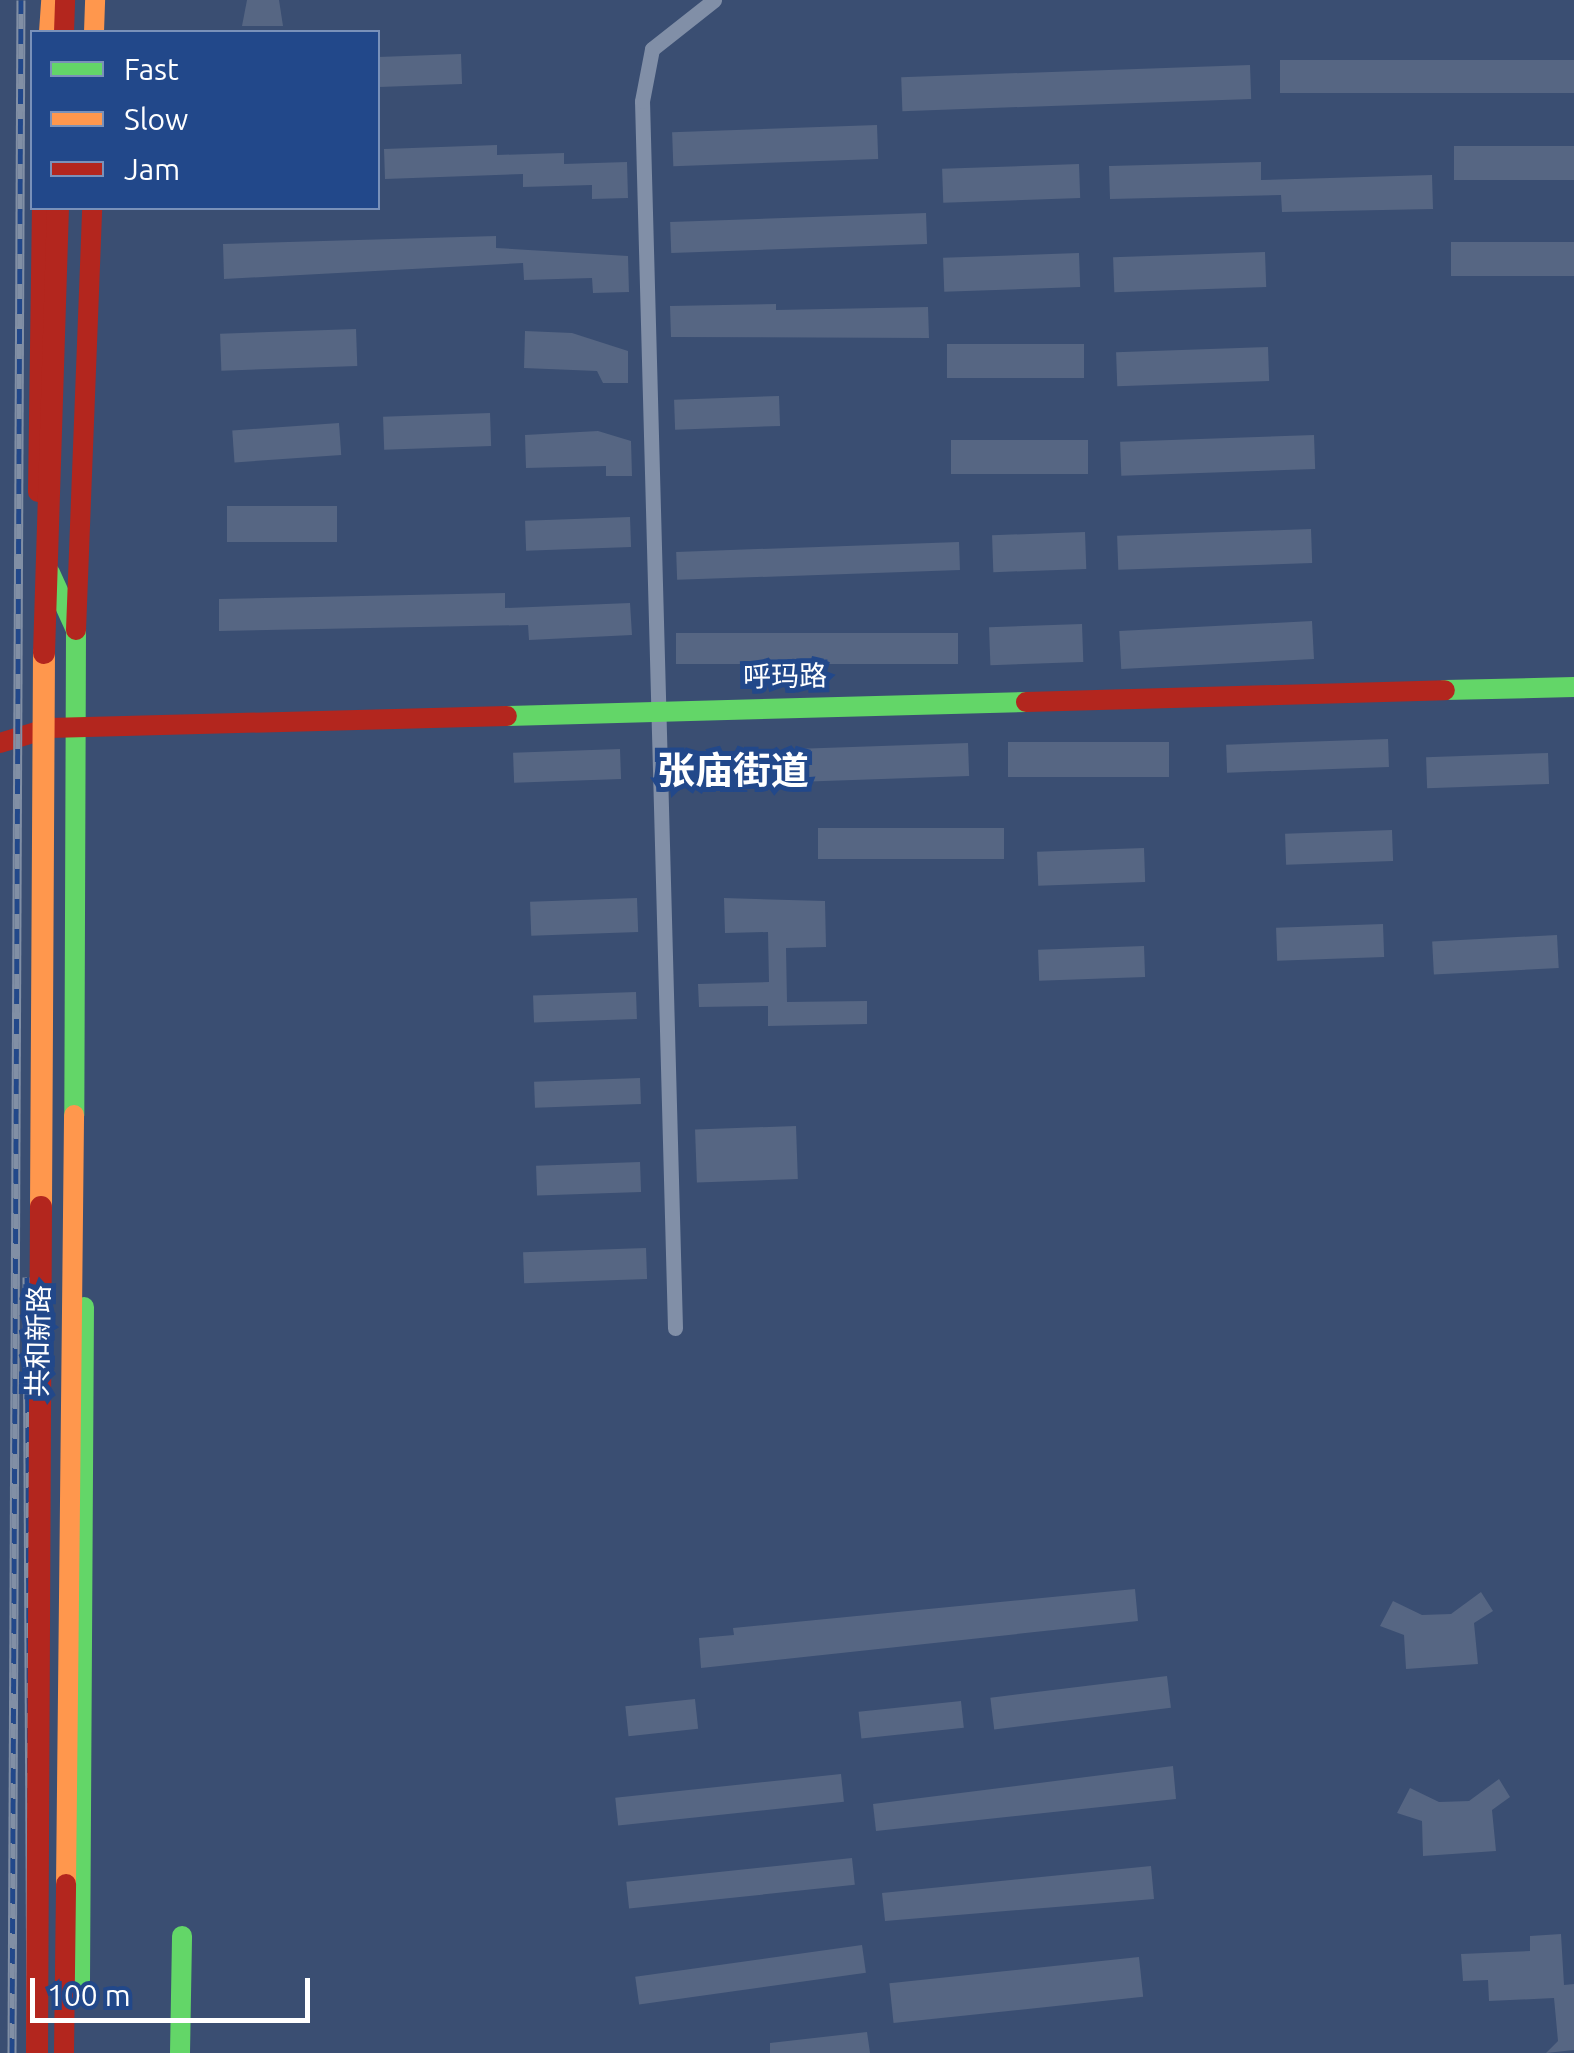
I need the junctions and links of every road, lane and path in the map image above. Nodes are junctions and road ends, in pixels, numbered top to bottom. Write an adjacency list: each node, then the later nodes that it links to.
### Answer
1 (51, 0): 5 (main road)
2 (65, 0): 6 (main road)
3 (95, 0): 7 (main road)
4 (714, 0): 13 (street)
5 (49, 30)
6 (64, 30)
7 (94, 30)
8 (42, 210): 11 (main road)
9 (58, 210): 19 (main road, bridge)
10 (92, 210): 11 (main road, 共和新路)
11 (76, 630): 14 (main road, 共和新路)
12 (1574, 688): 13 (main road, 呼玛路)
13 (657, 708): 14 (main road, 呼玛路); 17 (street)
14 (78, 729): 15 (main road, 呼玛路); 16 (main road, 共和新路)
15 (0, 743)
16 (72, 1106): 20 (main road, 共和新路); 21 (main road)
17 (675, 1328)
18 (182, 1936): 22 (main road)
19 (38, 2053)
20 (64, 2053)
21 (79, 2053)
22 (180, 2053)

